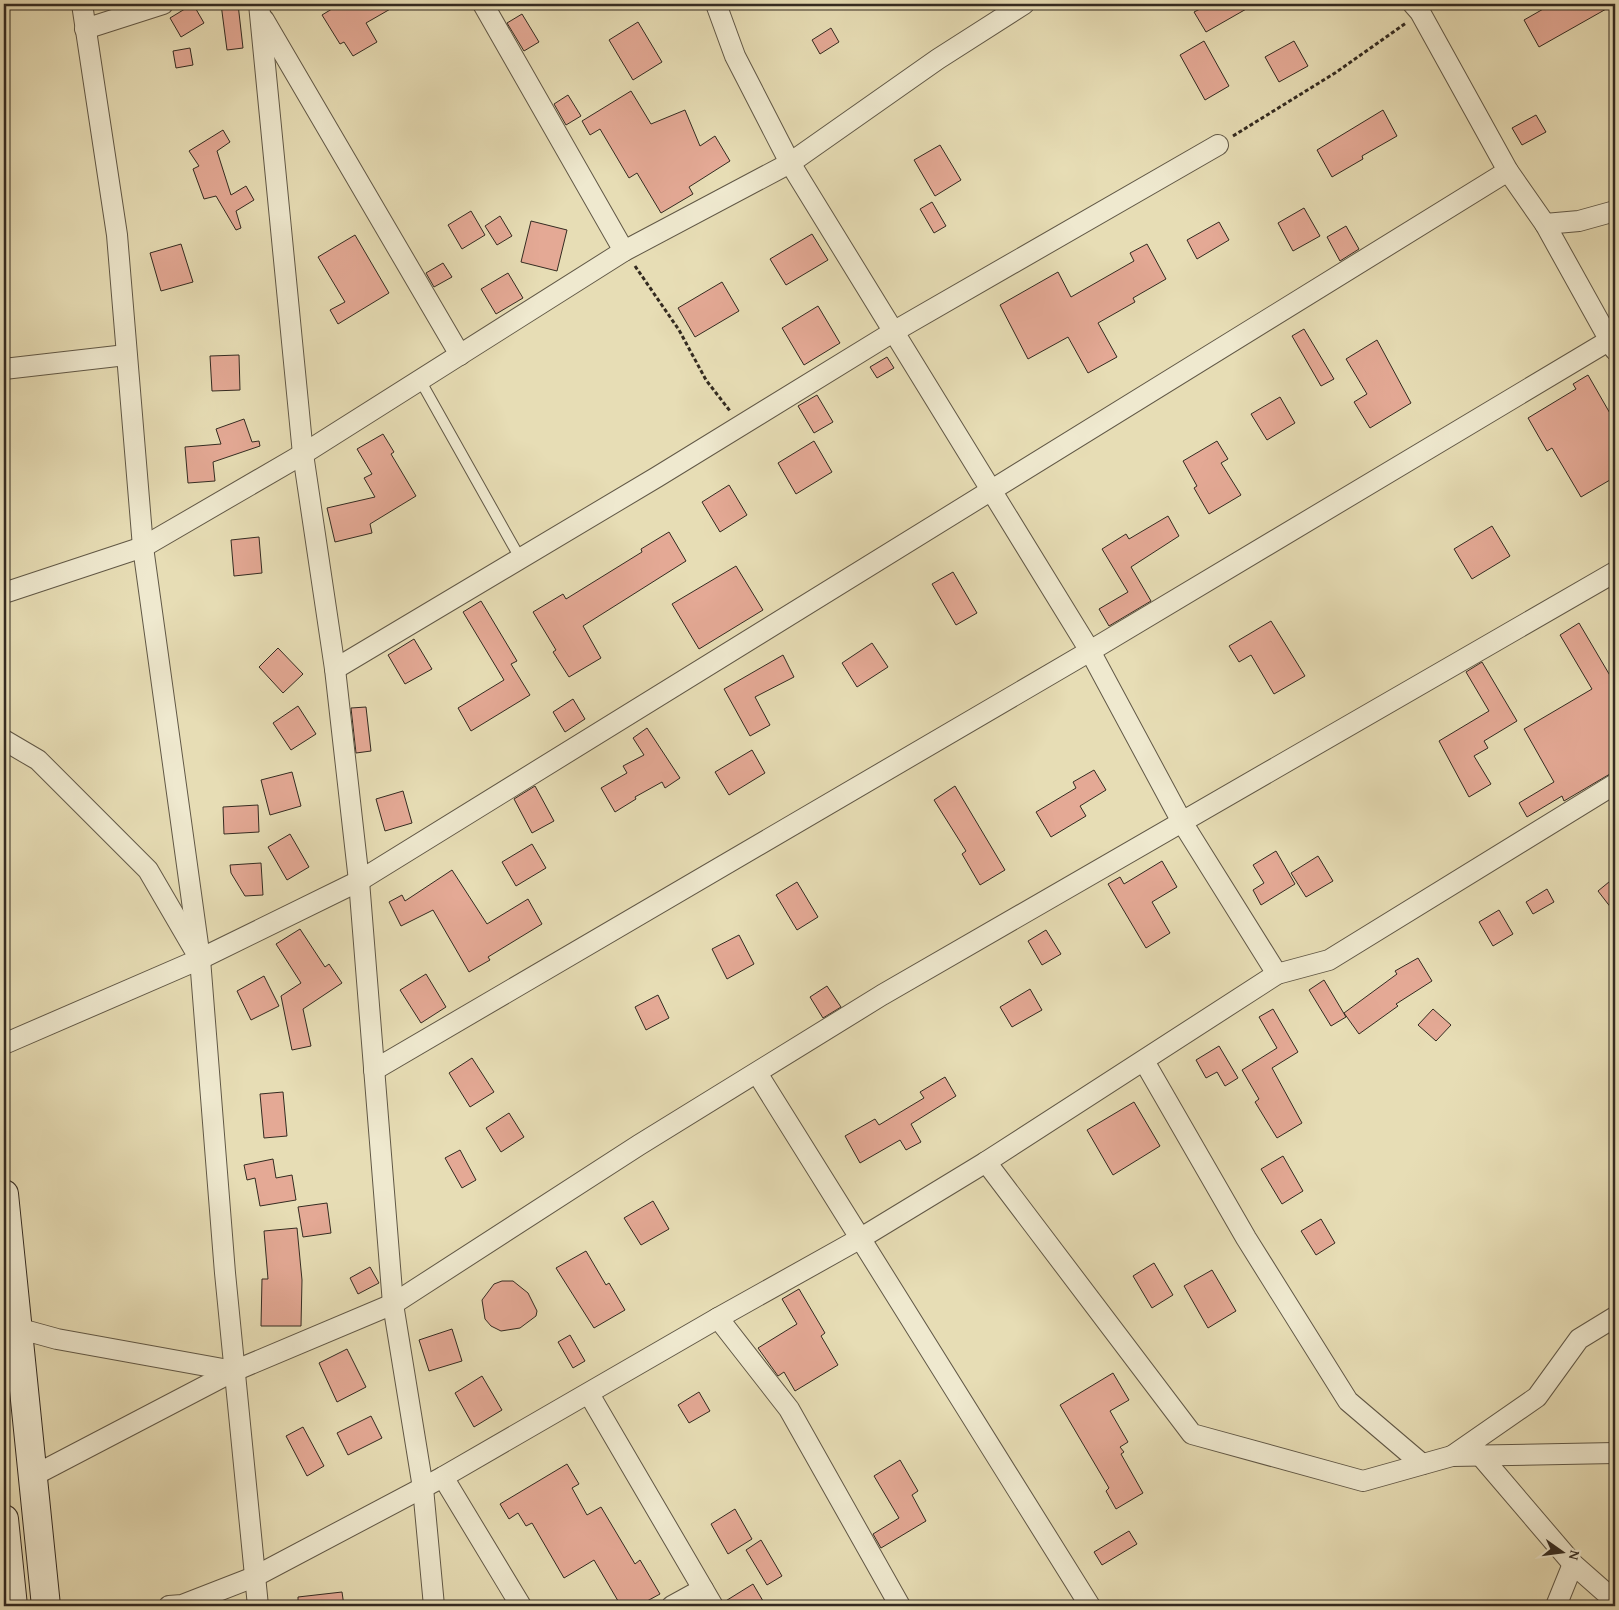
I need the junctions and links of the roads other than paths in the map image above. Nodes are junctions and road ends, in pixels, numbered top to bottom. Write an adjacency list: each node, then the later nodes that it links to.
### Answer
1 (82, 4): 8 (street)
2 (163, 4): 8 (street)
3 (483, 4): 14 (street)
4 (716, 4): 10 (street)
5 (1024, 4): 10 (street)
6 (1417, 8): 11 (street)
7 (260, 9): 18 (street); 21 (street)
8 (86, 29): 17 (street)
9 (1218, 145): 15 (street)
10 (790, 163): 14 (street); 15 (street)
11 (1508, 171): 13 (street); 22 (street)
12 (1615, 211): 13 (street)
13 (1545, 224): 16 (street)
14 (624, 251): 18 (street)
15 (893, 332): 22 (street); 24 (street)
16 (1612, 345): 27 (street)
17 (126, 355): 19 (street); 23 (street)
18 (460, 355): 20 (street)
19 (4, 368)
20 (420, 380): 21 (street); 24 (lane)
21 (303, 454): 23 (street); 28 (street)
22 (992, 490): 27 (street); 32 (street)
23 (143, 546): 26 (street); 33 (street)
24 (520, 558): 28 (street)
25 (1615, 572): 31 (street)
26 (4, 593)
27 (1090, 651): 31 (street); 37 (street)
28 (335, 669): 32 (street)
29 (4, 740): 33 (street)
30 (1615, 784): 34 (street)
31 (1182, 822): 34 (street); 38 (street)
32 (359, 880): 33 (street); 37 (street)
33 (200, 959): 35 (street); 46 (street)
34 (1277, 974): 36 (street)
35 (4, 1044)
36 (1144, 1062): 39 (street); 50 (street)
37 (374, 1070): 42 (street)
38 (757, 1073): 41 (street); 42 (street)
39 (986, 1162): 41 (street); 50 (street)
40 (4, 1194): 45 (main road)
41 (861, 1238): 44 (street); 67 (street)
42 (393, 1304): 46 (street); 53 (street)
43 (1615, 1317): 48 (street)
44 (718, 1318): 47 (street); 66 (street)
45 (17, 1328): 46 (street); 51 (main road)
46 (234, 1372): 51 (street); 56 (street)
47 (589, 1394): 52 (street); 57 (street)
48 (1475, 1449): 49 (street); 50 (street); 55 (street)
49 (1615, 1453)
50 (1422, 1464)
51 (32, 1476): 60 (main road)
52 (443, 1477): 53 (street); 64 (street)
53 (423, 1488): 56 (street); 63 (street)
54 (4, 1519): 59 (main road)
55 (1573, 1564): 58 (street); 68 (street)
56 (254, 1577): 61 (street); 62 (street)
57 (708, 1598): 65 (street)
58 (1615, 1601)
59 (13, 1606)
60 (46, 1606)
61 (178, 1606)
62 (258, 1606)
63 (434, 1606)
64 (521, 1606)
65 (672, 1606)
66 (900, 1606)
67 (1090, 1606)
68 (1556, 1606)

